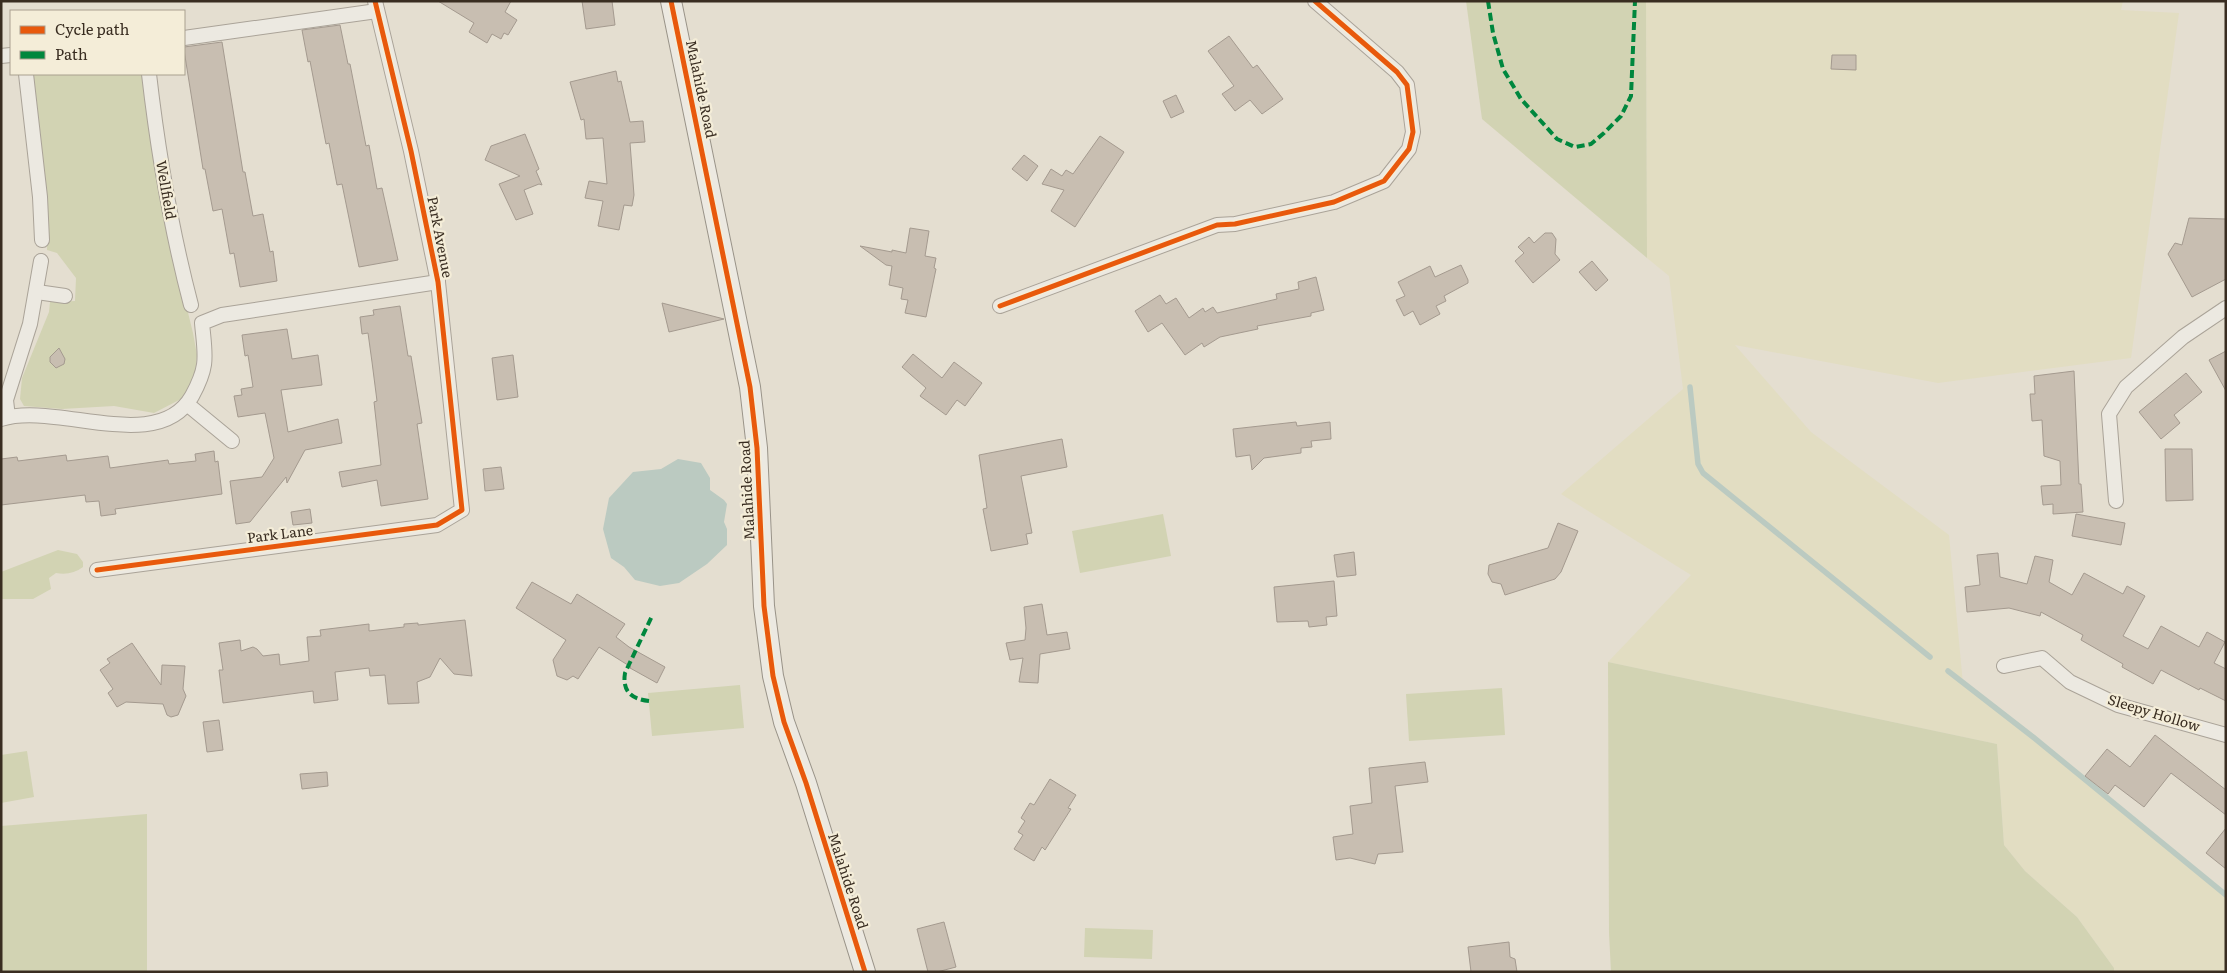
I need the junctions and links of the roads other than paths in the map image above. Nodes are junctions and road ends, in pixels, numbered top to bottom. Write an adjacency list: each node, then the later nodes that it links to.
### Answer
1 (671, 1): 23 (main road, Malahide Road)
2 (1315, 1): 13 (street)
3 (376, 6): 4 (street); 9 (street, Park Avenue)
4 (185, 38)
5 (26, 75): 7 (street)
6 (149, 75): 12 (street, Wellfield)
7 (42, 240)
8 (41, 261): 10 (street)
9 (438, 282): 15 (street); 19 (street, Park Avenue)
10 (37, 292): 11 (street); 16 (street)
11 (65, 296)
12 (190, 305)
13 (1000, 306)
14 (2226, 308): 18 (street)
15 (187, 404): 16 (street); 17 (street)
16 (5, 418)
17 (232, 441)
18 (2116, 501)
19 (462, 510): 20 (street, Park Lane)
20 (97, 570)
21 (2004, 666): 22 (street, Sleepy Hollow)
22 (2226, 735)
23 (865, 972)

